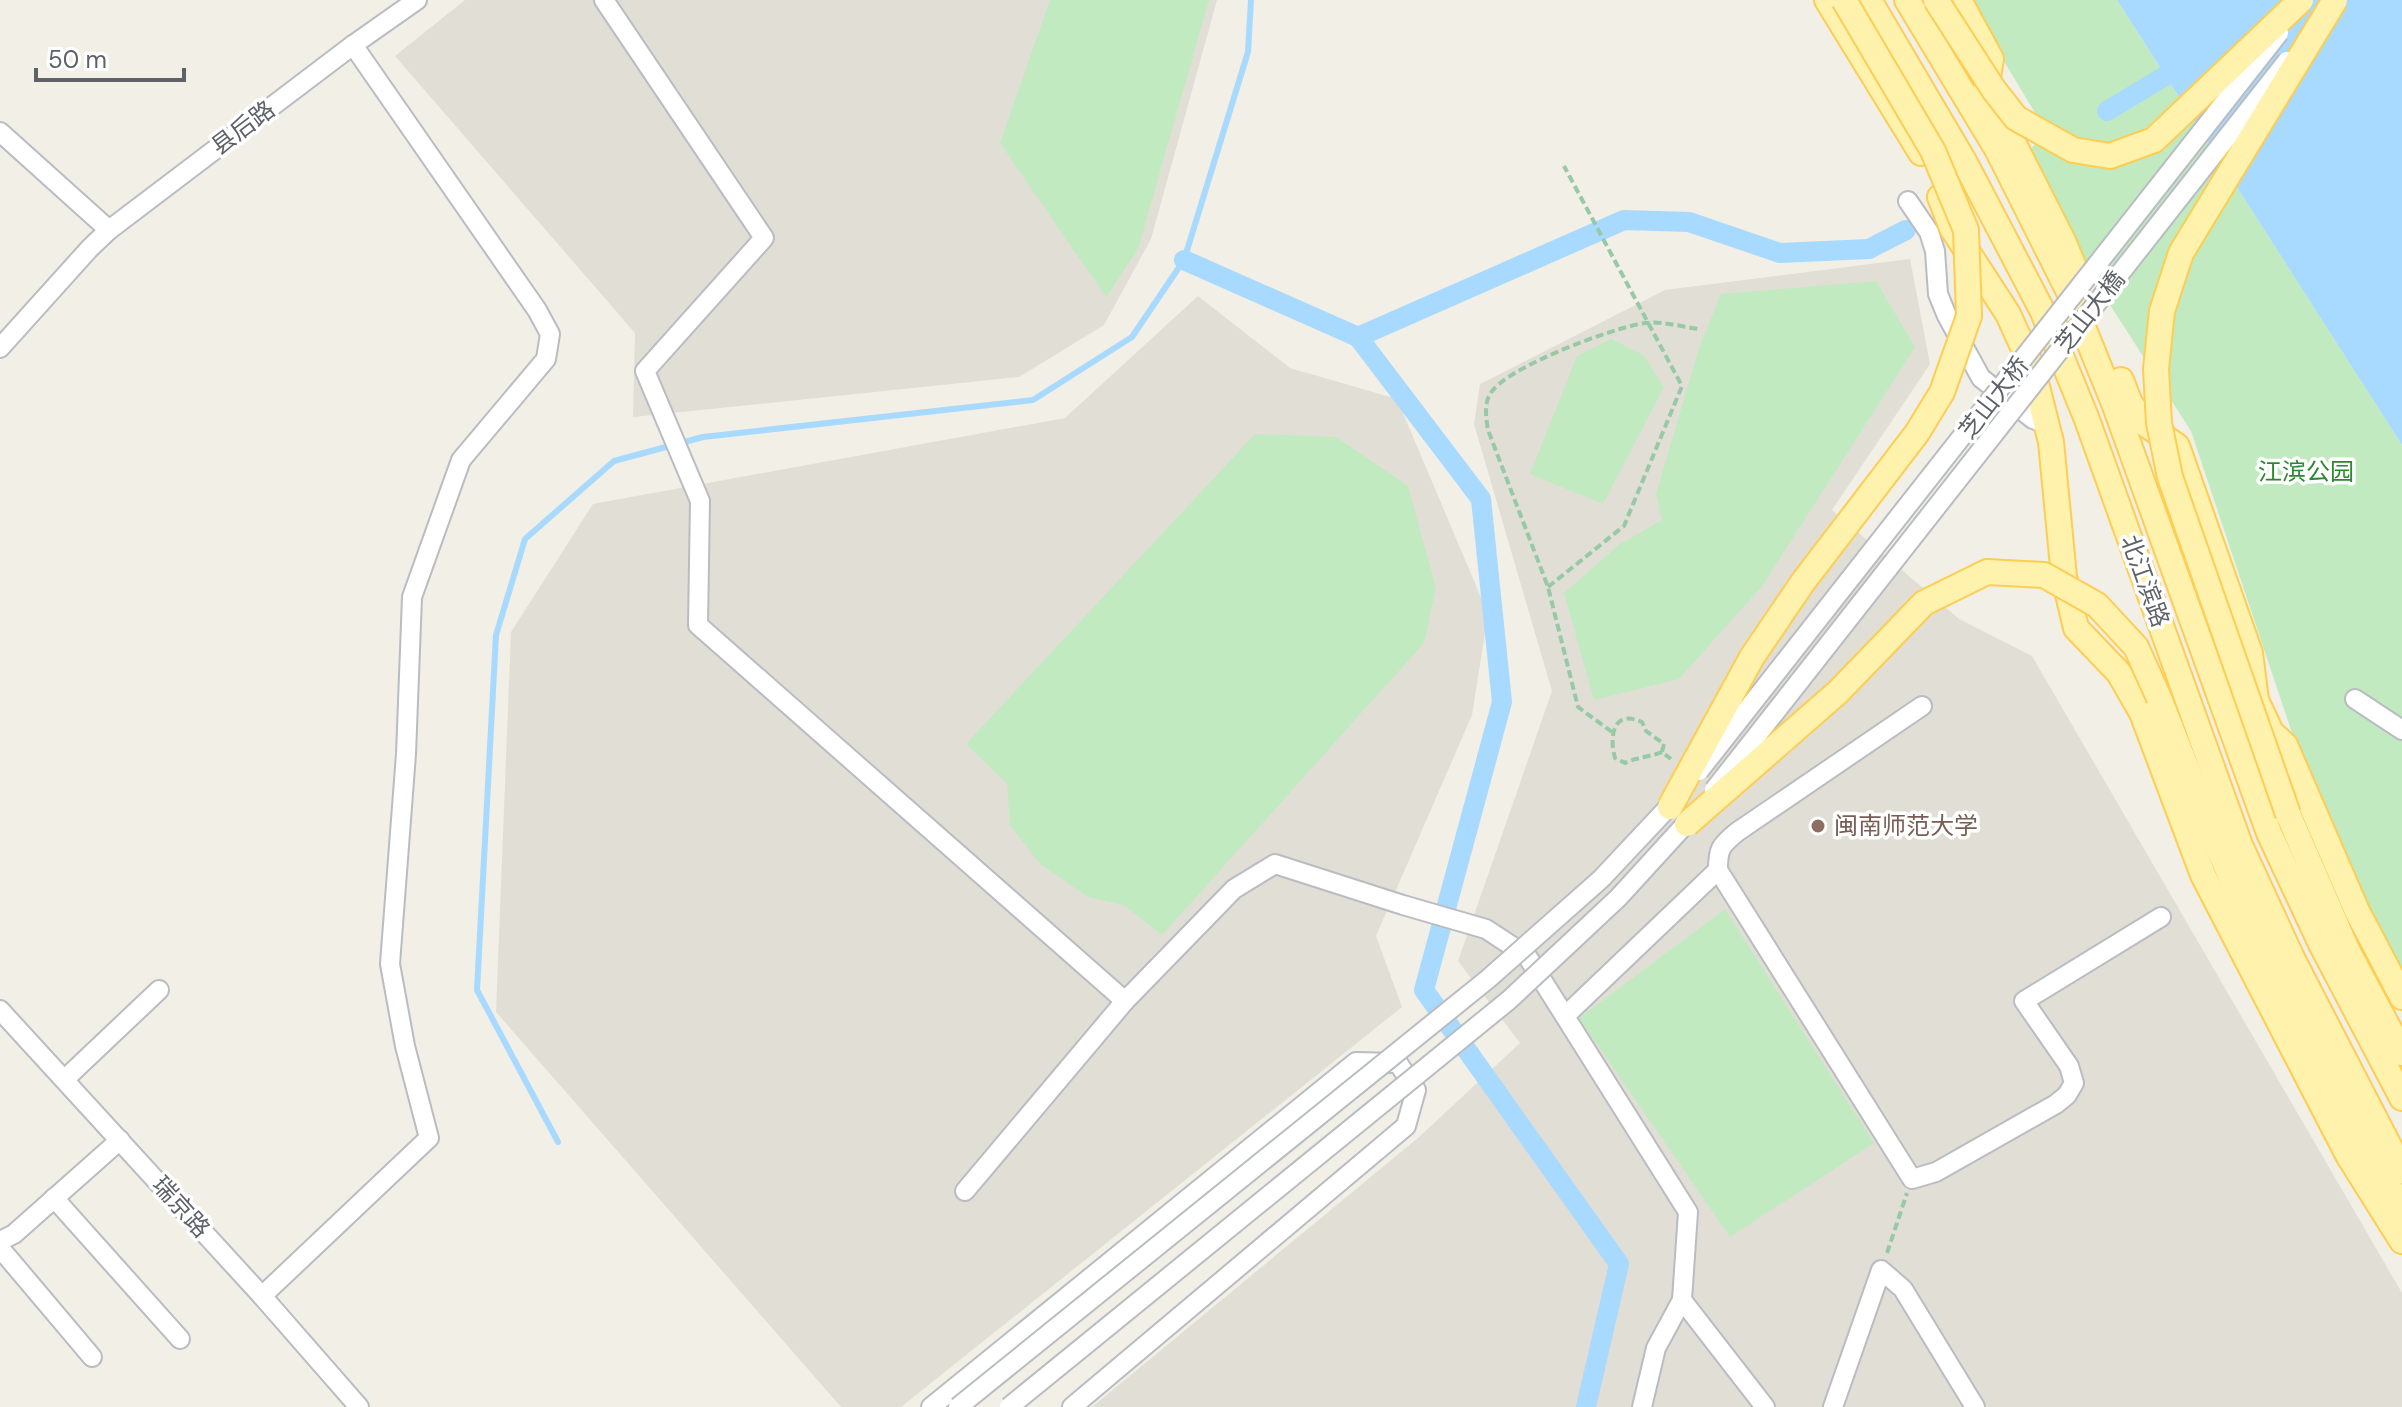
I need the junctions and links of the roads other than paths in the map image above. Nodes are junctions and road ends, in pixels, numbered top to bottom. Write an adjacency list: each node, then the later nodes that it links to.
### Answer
1 (417, 0): 11 (street, 县后路)
2 (604, 0): 25 (street)
3 (1827, 0): 16 (main road)
4 (1844, 0): 20 (main road, bridge)
5 (1869, 0): 32 (main road, 北江滨路)
6 (1907, 0): 30 (main road, 北江滨路)
7 (1936, 0): 9 (main road, bridge)
8 (1959, 0): 24 (main road)
9 (2303, 0): 20 (street, 芝山大桥, bridge)
10 (2335, 0): 20 (street, 芝山大橋, bridge); 28 (main road, bridge)
11 (353, 45): 14 (street, 县后路); 39 (street)
12 (0, 132): 14 (street)
13 (1908, 201): 16 (street)
14 (109, 230): 15 (street, 县后路)
15 (0, 348)
16 (2047, 424): 37 (main road)
17 (2355, 699): 19 (street)
18 (1922, 706): 21 (street)
19 (2402, 730)
20 (1678, 815): 35 (main road, bridge); 45 (street, bridge); 46 (street, bridge)
21 (1718, 870): 22 (street); 27 (street)
22 (2161, 917)
23 (159, 990): 29 (street)
24 (2402, 997)
25 (1125, 1001): 27 (street); 33 (street)
26 (0, 1010): 29 (street, 瑞京路)
27 (1565, 1016): 40 (street)
28 (2402, 1053)
29 (65, 1079): 31 (street, 瑞京路)
30 (2402, 1098)
31 (120, 1140): 34 (street); 39 (street, 瑞京路)
32 (2402, 1171)
33 (965, 1191)
34 (54, 1198): 36 (street); 41 (street)
35 (2402, 1211)
36 (0, 1241)
37 (2402, 1241)
38 (0, 1248): 42 (street)
39 (262, 1296): 43 (street, 瑞京路)
40 (1682, 1300): 48 (street); 49 (street)
41 (180, 1339)
42 (92, 1357)
43 (359, 1407)
44 (931, 1407): 47 (street)
45 (958, 1407)
46 (1009, 1407)
47 (1072, 1407)
48 (1642, 1407)
49 (1765, 1407)
50 (1833, 1407): 51 (street)
51 (1975, 1407)

